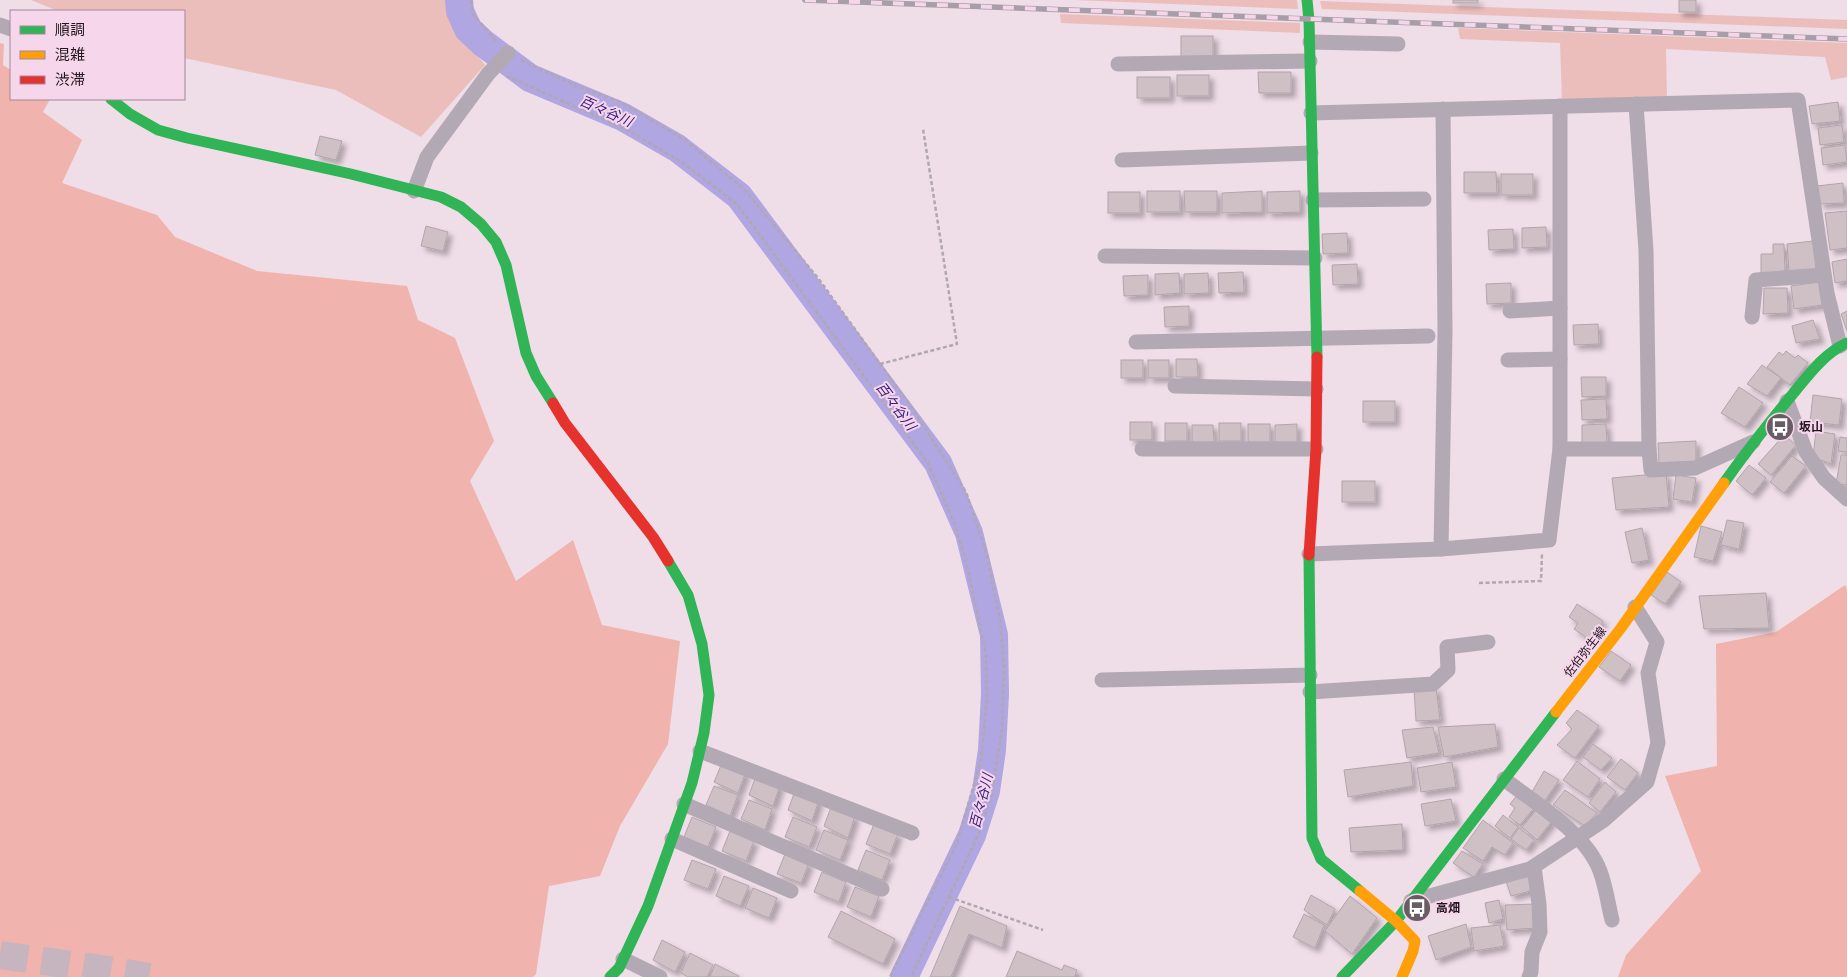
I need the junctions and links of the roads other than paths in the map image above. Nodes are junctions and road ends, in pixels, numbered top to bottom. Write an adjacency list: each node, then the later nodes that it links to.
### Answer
1 (1307, 0): 2 (street)
2 (1310, 42): 3 (street); 5 (street)
3 (1398, 44)
4 (508, 52): 14 (street)
5 (1310, 61): 6 (street); 11 (street)
6 (1118, 64)
7 (111, 100): 14 (street)
8 (1636, 104): 9 (street); 19 (street); 36 (street)
9 (1560, 106): 10 (street); 20 (street)
10 (1443, 109): 11 (street); 38 (street)
11 (1311, 113): 12 (street)
12 (1311, 153): 13 (street); 16 (street)
13 (1122, 160)
14 (414, 191): 45 (street)
15 (1424, 199): 16 (street)
16 (1313, 200): 18 (street)
17 (1105, 256): 18 (street)
18 (1315, 258): 24 (street)
19 (1824, 275): 22 (street); 26 (street)
20 (1560, 308): 21 (street); 27 (street)
21 (1510, 311)
22 (1752, 317)
23 (1428, 336): 24 (street)
24 (1317, 338): 25 (street); 30 (street)
25 (1136, 342)
26 (1843, 345): 31 (street, 佐伯弥生線)
27 (1560, 359): 28 (street); 34 (street)
28 (1508, 360)
29 (1175, 386): 30 (street)
30 (1316, 389): 35 (street)
31 (1787, 401): 32 (street, 佐伯弥生線); 37 (street)
32 (1753, 442): 36 (street); 40 (street, 佐伯弥生線)
33 (1142, 449): 35 (street)
34 (1560, 449): 36 (street); 38 (street)
35 (1316, 450): 39 (street)
36 (1649, 450)
37 (1847, 499)
38 (1441, 549): 39 (street)
39 (1309, 554): 42 (street)
40 (1635, 608): 46 (street, 佐伯弥生線); 49 (street)
41 (1488, 642): 44 (street)
42 (1310, 675): 43 (street); 44 (street)
43 (1102, 680)
44 (1310, 692): 56 (street)
45 (700, 751): 47 (street); 48 (street)
46 (1504, 779): 49 (street); 54 (street, 佐伯弥生線)
47 (684, 804): 50 (street); 52 (street)
48 (912, 833)
49 (1579, 837): 51 (street); 55 (street)
50 (672, 839): 53 (street); 57 (street)
51 (1534, 866): 54 (street); 62 (street)
52 (882, 889)
53 (792, 891)
54 (1411, 901): 56 (street, 佐伯弥生線)
55 (1612, 920)
56 (1396, 921): 60 (street, 佐伯弥生線); 61 (street)
57 (623, 959): 58 (street); 59 (street)
58 (610, 977)
59 (660, 977)
60 (1342, 977)
61 (1402, 977)
62 (1529, 977)

